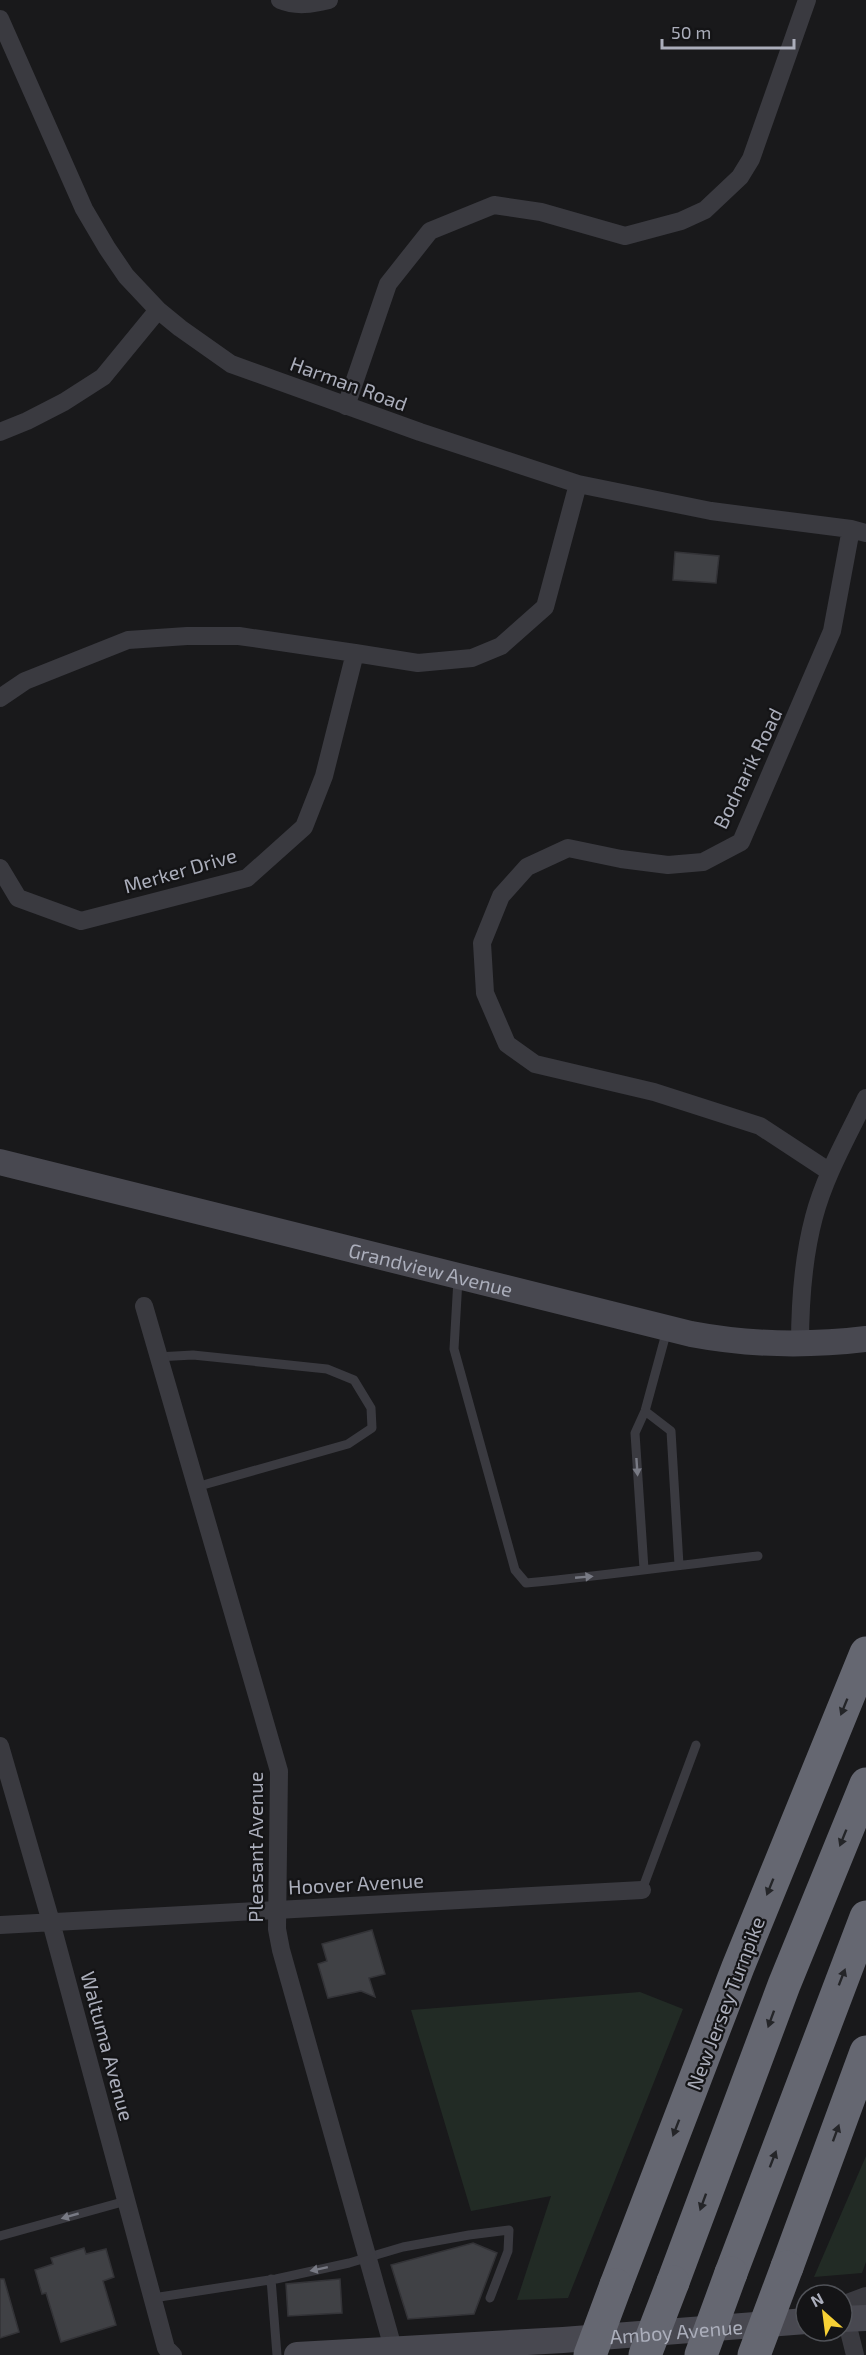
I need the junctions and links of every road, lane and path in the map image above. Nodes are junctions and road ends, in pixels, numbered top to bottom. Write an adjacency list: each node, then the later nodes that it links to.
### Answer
1 (280, 0): 2 (street)
2 (329, 0)
3 (807, 0): 6 (street)
4 (0, 19): 5 (street, Harman Road)
5 (158, 310): 6 (street, Harman Road); 7 (street)
6 (346, 406): 8 (street, Harman Road)
7 (0, 432)
8 (578, 484): 9 (street, Harman Road); 10 (street)
9 (858, 531): 15 (street, Bodnarik Road)
10 (355, 654): 11 (street); 12 (street, Merker Drive)
11 (0, 698)
12 (0, 868)
13 (866, 1098): 15 (street)
14 (0, 1162): 16 (street, Grandview Avenue)
15 (830, 1172): 20 (street)
16 (459, 1276): 18 (street, Grandview Avenue); 26 (lane, one-way to 26)
17 (144, 1306): 21 (street, Pleasant Avenue)
18 (667, 1328): 20 (street, Grandview Avenue); 22 (lane)
19 (866, 1339): 20 (street, Grandview Avenue)
20 (800, 1345)
21 (158, 1358): 23 (street, Pleasant Avenue); 23 (lane)
22 (645, 1411): 25 (lane); 26 (lane, one-way to 26)
23 (196, 1487): 32 (street, Pleasant Avenue)
24 (758, 1556): 25 (lane)
25 (679, 1565): 26 (lane)
26 (644, 1569)
27 (866, 1653): 51 (highway, New Jersey Turnpike, one-way to 51, bridge)
28 (696, 1745): 31 (lane)
29 (0, 1746): 34 (street, Waltuma Avenue)
30 (866, 1784): 52 (highway, one-way to 52, bridge)
31 (642, 1890): 32 (street, Hoover Avenue)
32 (277, 1909): 34 (street, Hoover Avenue); 39 (street, Pleasant Avenue)
33 (866, 1917): 53 (highway, one-way to 33, bridge)
34 (51, 1922): 35 (street, Hoover Avenue); 37 (street, Waltuma Avenue)
35 (0, 1925)
36 (866, 2052): 54 (highway, one-way to 36, bridge)
37 (126, 2201): 38 (lane, one-way to 38); 42 (street, Waltuma Avenue)
38 (0, 2236)
39 (367, 2257): 40 (lane, one-way to 40); 43 (lane); 47 (street, Pleasant Avenue)
40 (271, 2279): 42 (lane); 49 (lane)
41 (866, 2296): 44 (street)
42 (153, 2298): 48 (street, Waltuma Avenue)
43 (490, 2298)
44 (854, 2310)
45 (794, 2321): 46 (street, Amboy Avenue)
46 (462, 2350): 47 (street, Amboy Avenue)
47 (394, 2352): 50 (street, Amboy Avenue)
48 (173, 2355)
49 (278, 2355)
50 (297, 2355)
51 (590, 2355)
52 (645, 2355)
53 (701, 2355)
54 (754, 2355)

